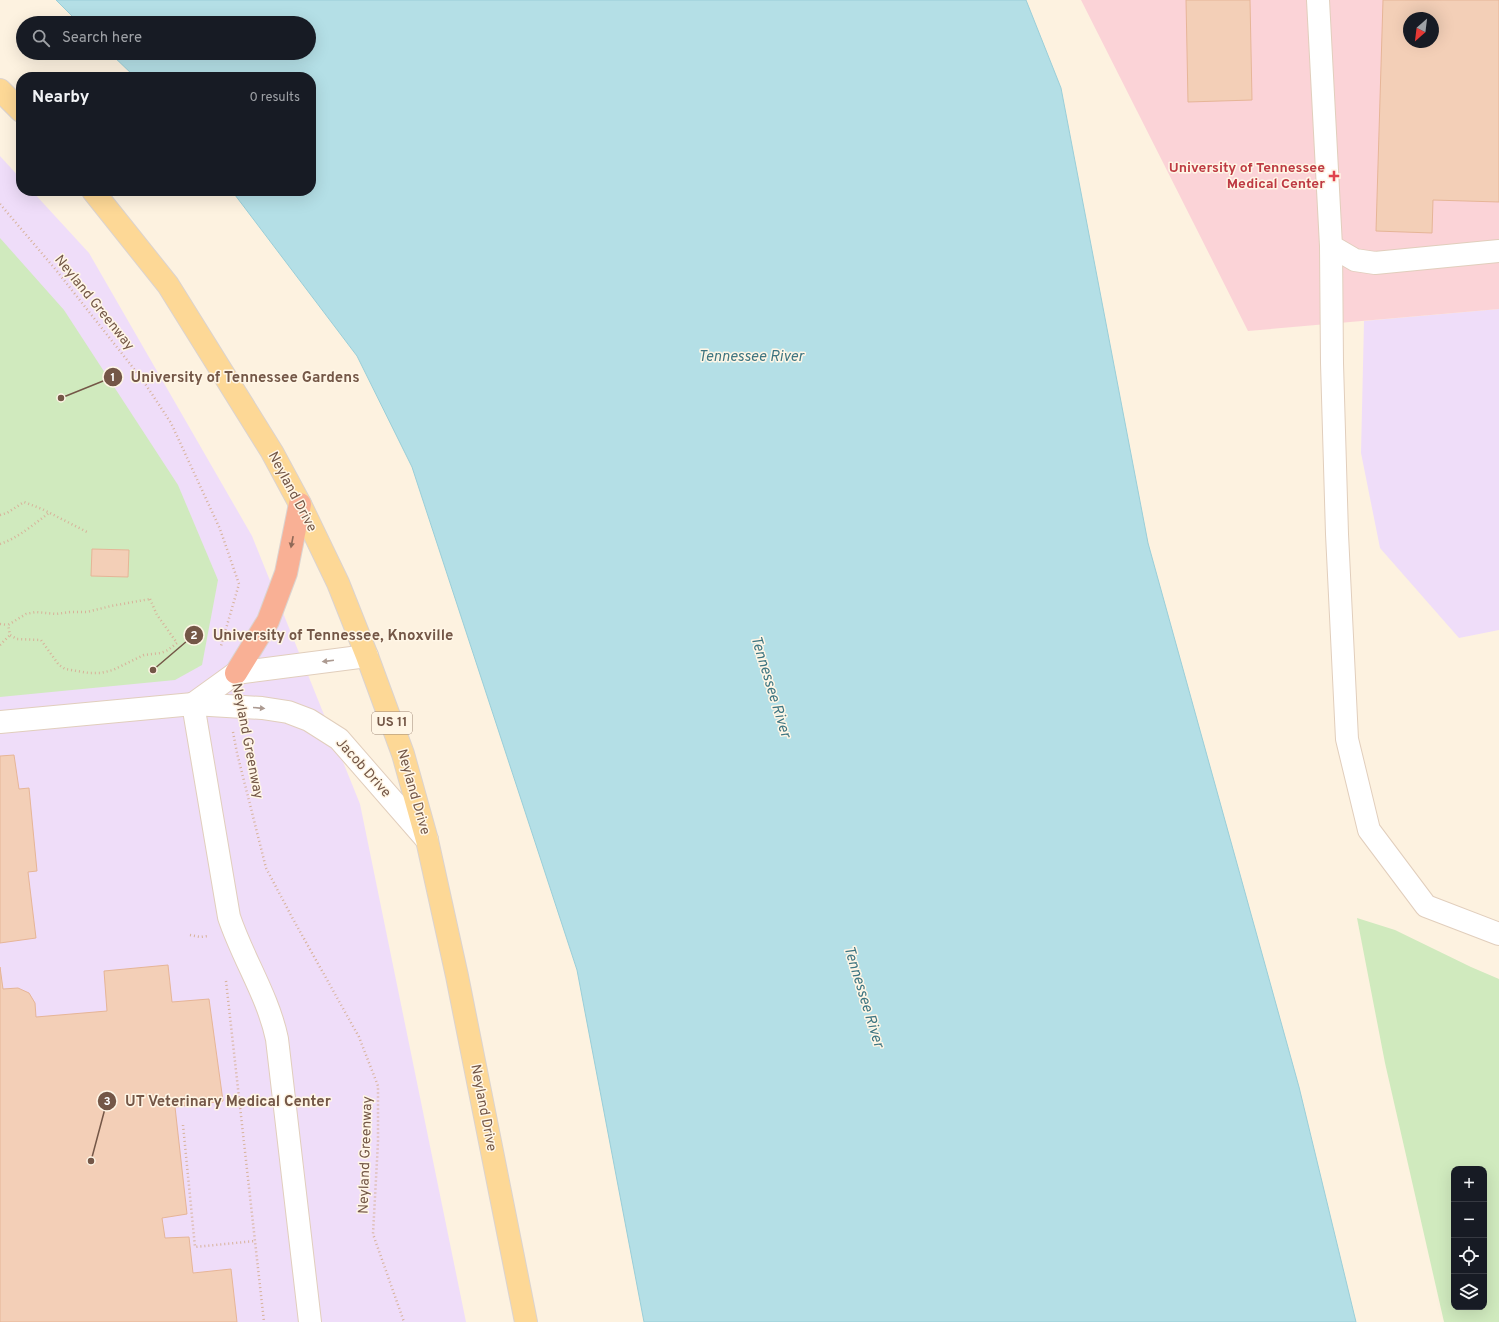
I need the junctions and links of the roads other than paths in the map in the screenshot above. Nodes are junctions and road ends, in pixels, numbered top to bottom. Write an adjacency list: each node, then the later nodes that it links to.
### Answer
1 (1318, 0): 5 (street)
2 (0, 90): 3 (main road)
3 (16, 106)
4 (97, 196): 7 (main road, Neyland Drive / US 11)
5 (1331, 246): 6 (street); 13 (street)
6 (1499, 251)
7 (300, 504): 8 (main road, Neyland Drive / US 11); 9 (highway, one-way to 9)
8 (367, 656): 9 (street, one-way to 9); 12 (main road, Neyland Drive / US 11)
9 (231, 677): 10 (street)
10 (193, 704): 11 (street, Jacob Drive); 12 (street, Jacob Drive, one-way to 12); 14 (street)
11 (0, 722)
12 (427, 840): 15 (main road, Neyland Drive / US 11)
13 (1499, 934)
14 (310, 1322)
15 (526, 1322)

